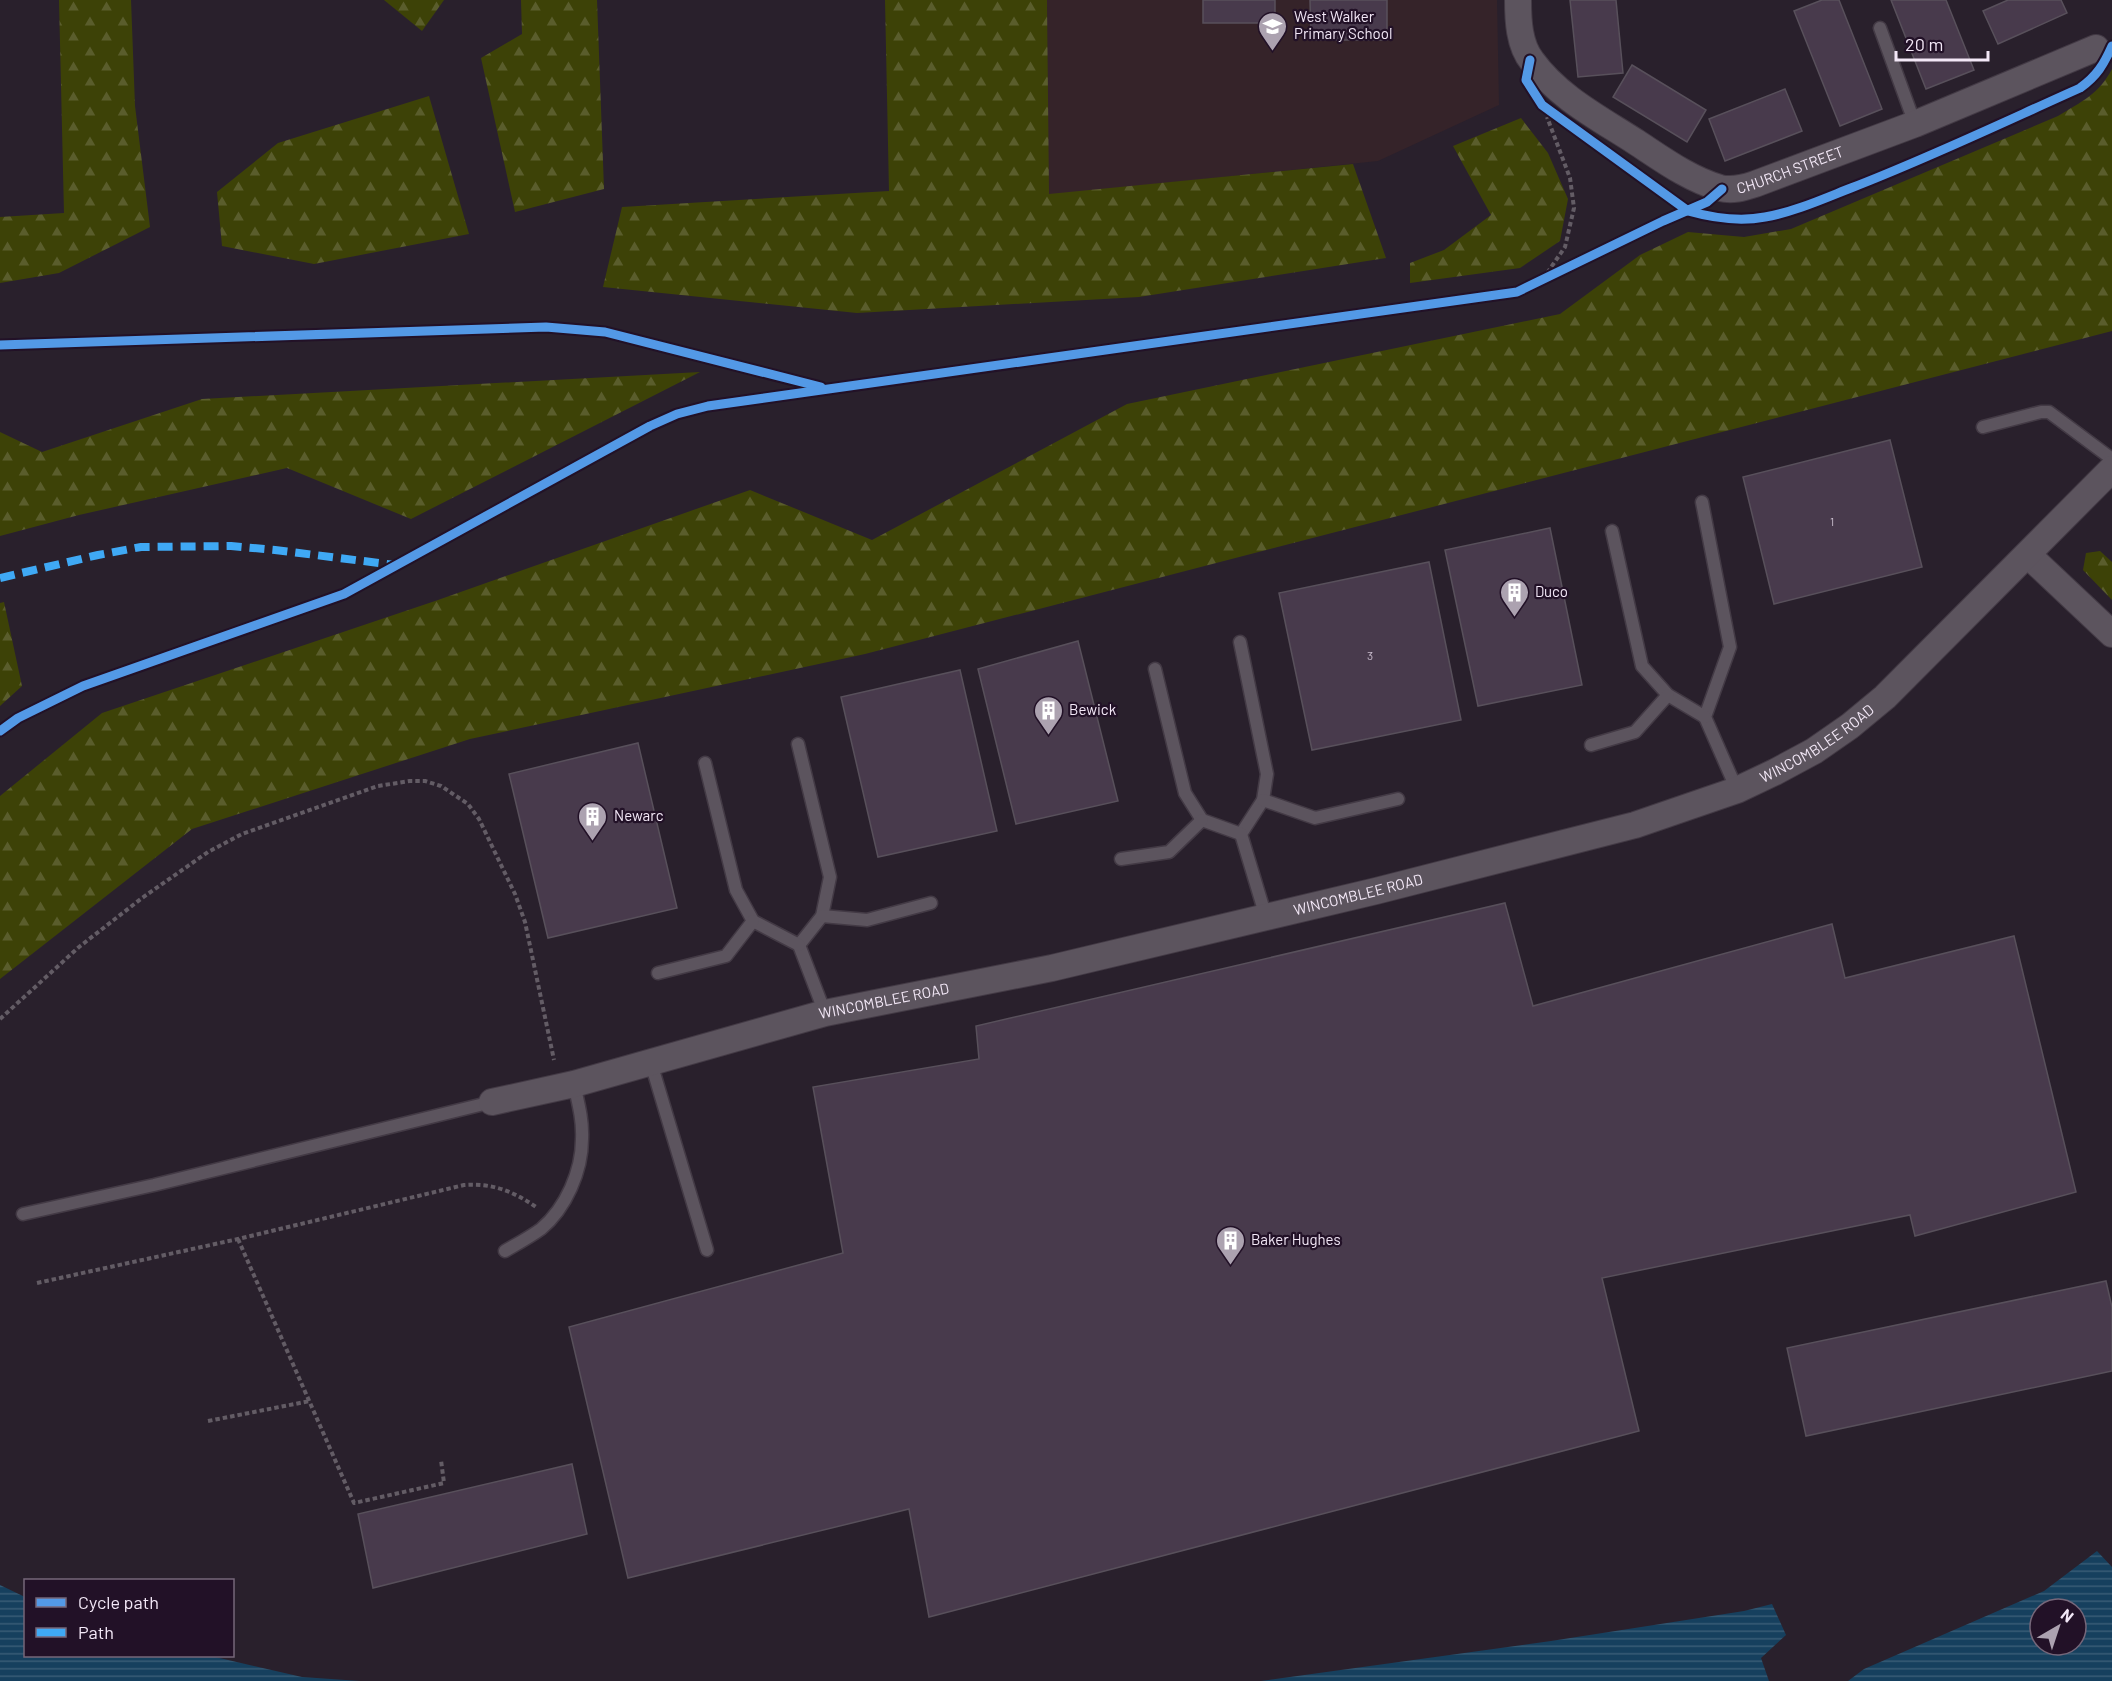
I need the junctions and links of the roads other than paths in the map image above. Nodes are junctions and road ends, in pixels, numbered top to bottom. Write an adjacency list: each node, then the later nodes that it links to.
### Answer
1 (1518, 0): 4 (street, CHURCH STREET)
2 (1880, 28): 4 (lane)
3 (2096, 48): 4 (street, CHURCH STREET)
4 (1915, 124)
5 (1983, 427): 6 (lane)
6 (2112, 459)
7 (2112, 469): 10 (street, WINCOMBLEE ROAD)
8 (1702, 502): 15 (lane)
9 (1612, 531): 14 (lane)
10 (2028, 555): 11 (street); 19 (street, WINCOMBLEE ROAD)
11 (2112, 634)
12 (1240, 642): 21 (lane)
13 (1155, 669): 22 (lane)
14 (1668, 695): 15 (lane); 17 (lane)
15 (1705, 717): 19 (lane)
16 (798, 744): 26 (lane)
17 (1591, 745)
18 (705, 763): 28 (lane)
19 (1737, 790): 27 (street, WINCOMBLEE ROAD)
20 (1398, 799): 21 (lane)
21 (1263, 800): 23 (lane)
22 (1202, 820): 23 (lane); 24 (lane)
23 (1241, 834): 27 (lane)
24 (1121, 859)
25 (931, 903): 26 (lane)
26 (822, 916): 29 (lane)
27 (1266, 917): 31 (street, WINCOMBLEE ROAD)
28 (753, 921): 29 (lane); 30 (lane)
29 (799, 945): 31 (lane)
30 (658, 973)
31 (825, 1013): 32 (street, WINCOMBLEE ROAD)
32 (651, 1063): 33 (street, WINCOMBLEE ROAD); 36 (lane)
33 (567, 1085): 34 (street, WINCOMBLEE ROAD); 37 (lane)
34 (492, 1102): 35 (lane)
35 (23, 1214)
36 (707, 1250)
37 (505, 1251)

